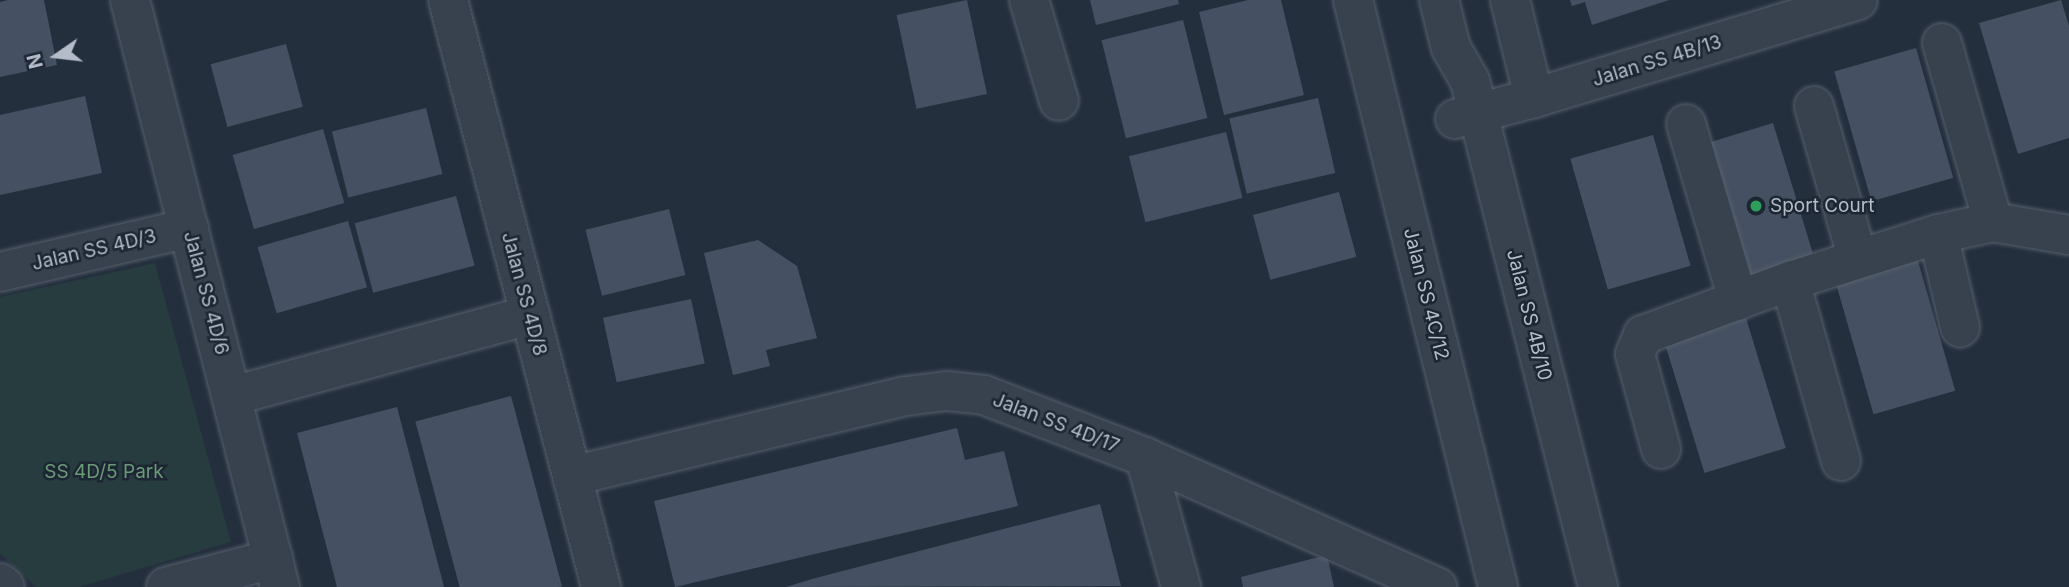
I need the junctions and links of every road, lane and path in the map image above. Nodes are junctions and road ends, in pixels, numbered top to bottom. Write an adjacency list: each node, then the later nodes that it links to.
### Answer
1 (130, 0): 15 (street, Jalan SS 4D/6)
2 (448, 0): 22 (street, Jalan SS 4D/8)
3 (1029, 0): 10 (street)
4 (1353, 0): 36 (street, Jalan SS 4C/12)
5 (1439, 0): 12 (street, Jalan SS 4B/10)
6 (1510, 0): 9 (street)
7 (1858, 0): 9 (street, Jalan SS 4B/13)
8 (1942, 43): 14 (street)
9 (1534, 99): 12 (street, Jalan SS 4B/13)
10 (1059, 101)
11 (1814, 106): 18 (street)
12 (1467, 116): 37 (street, Jalan SS 4B/10); 38 (street, Jalan SS 4B/10)
13 (1686, 124): 21 (street)
14 (1993, 222): 16 (street); 17 (street)
15 (189, 228): 19 (street, Jalan SS 4D/3); 24 (street, Jalan SS 4D/6)
16 (1938, 234): 18 (street); 23 (street)
17 (2069, 235)
18 (1858, 259): 20 (street)
19 (0, 272)
20 (1790, 281): 21 (street); 27 (street)
21 (1738, 300): 25 (street)
22 (530, 315): 24 (street); 28 (street, Jalan SS 4D/8)
23 (1960, 327)
24 (232, 396): 29 (street, Jalan SS 4D/6)
25 (1661, 449)
26 (1145, 457): 28 (street, Jalan SS 4D/17); 34 (street); 35 (street, Jalan SS 4D/17)
27 (1841, 461)
28 (572, 475): 33 (street, Jalan SS 4D/8)
29 (276, 573): 32 (street)
30 (0, 583): 31 (street)
31 (5, 587)
32 (166, 587)
33 (601, 587)
34 (1181, 587)
35 (1437, 587)
36 (1499, 587)
37 (1570, 587)
38 (1598, 587)

